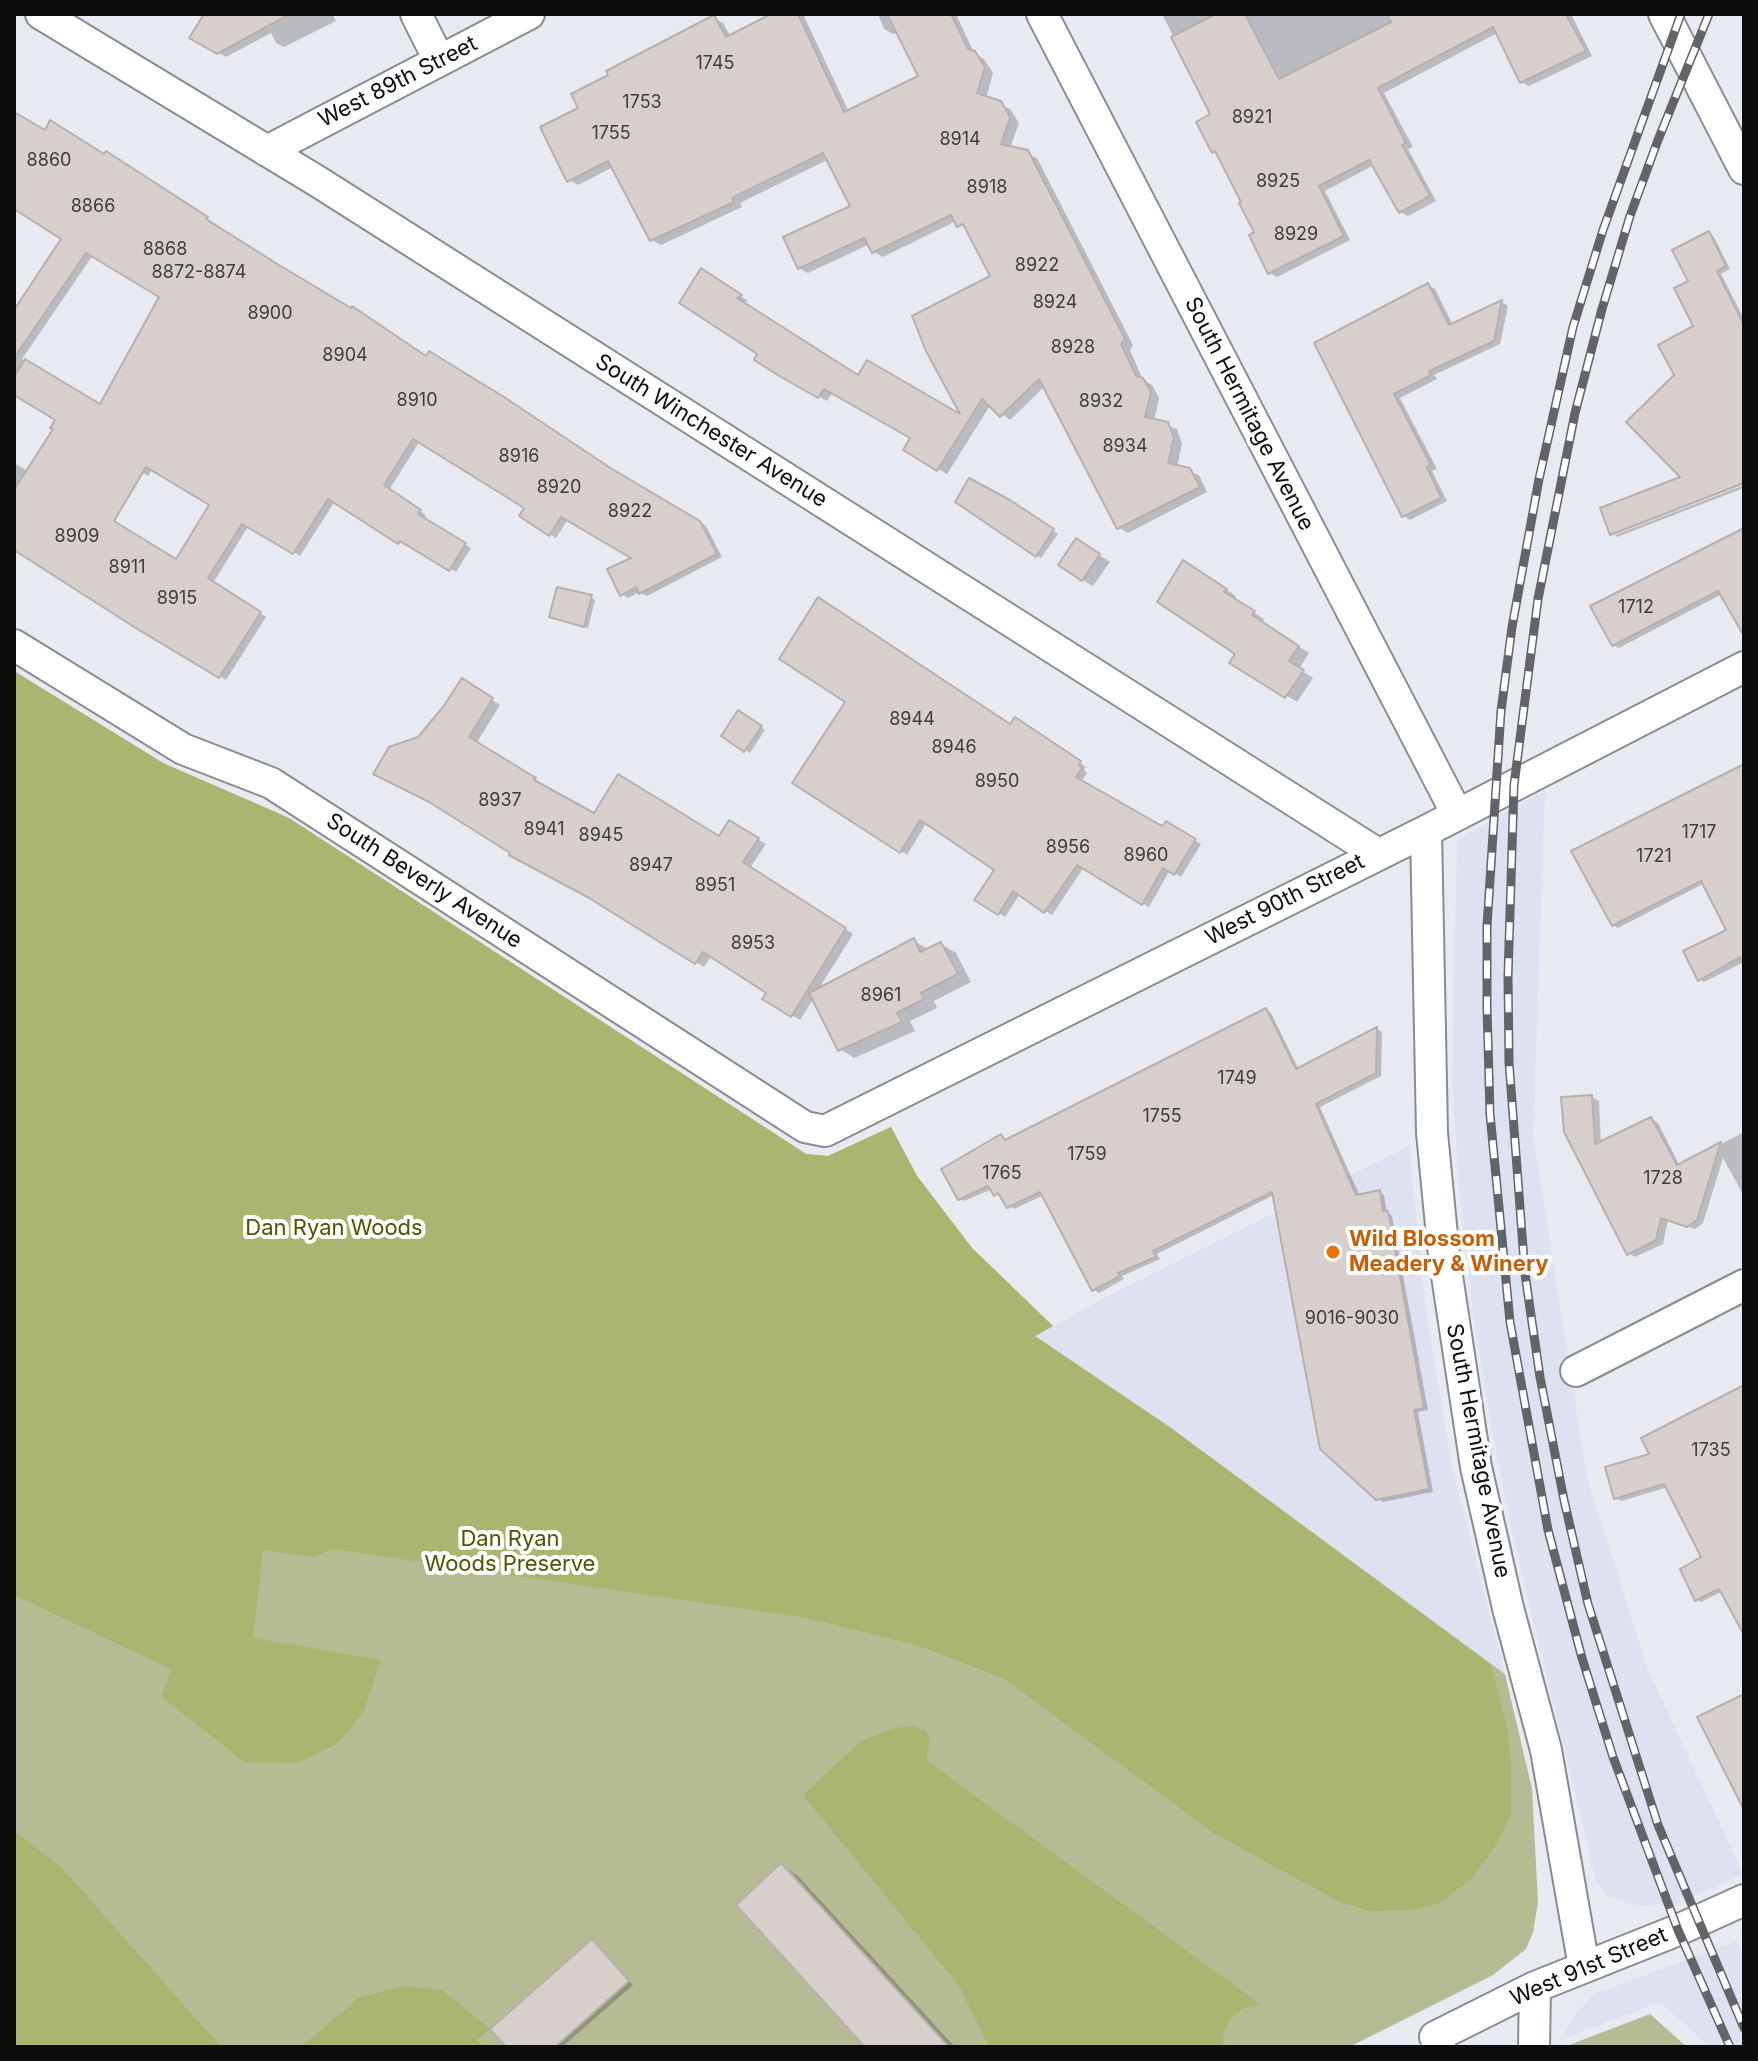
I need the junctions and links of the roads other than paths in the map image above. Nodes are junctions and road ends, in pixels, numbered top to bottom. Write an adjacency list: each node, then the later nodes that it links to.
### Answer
1 (41, 14): 7 (street, South Winchester Avenue)
2 (416, 14): 6 (street)
3 (529, 14): 6 (street, West 89th Street)
4 (1042, 14): 11 (street, South Hermitage Avenue)
5 (1664, 14): 8 (street)
6 (439, 60): 7 (street, West 89th Street)
7 (267, 151): 13 (street, South Winchester Avenue)
8 (1744, 169)
9 (14, 645): 14 (street, South Beverly Avenue)
10 (1744, 667): 11 (street, West 90th Street)
11 (1457, 814): 12 (street, West 90th Street)
12 (1426, 831): 13 (street, West 90th Street); 18 (street, South Hermitage Avenue)
13 (1378, 854): 14 (street, West 90th Street)
14 (825, 1131)
15 (1744, 1285): 16 (street)
16 (1576, 1371)
17 (1742, 1903): 18 (street, West 91st Street)
18 (1584, 1967): 19 (street, West 91st Street)
19 (1535, 1987): 20 (street, West 91st Street); 21 (street)
20 (1437, 2042)
21 (1534, 2047)

